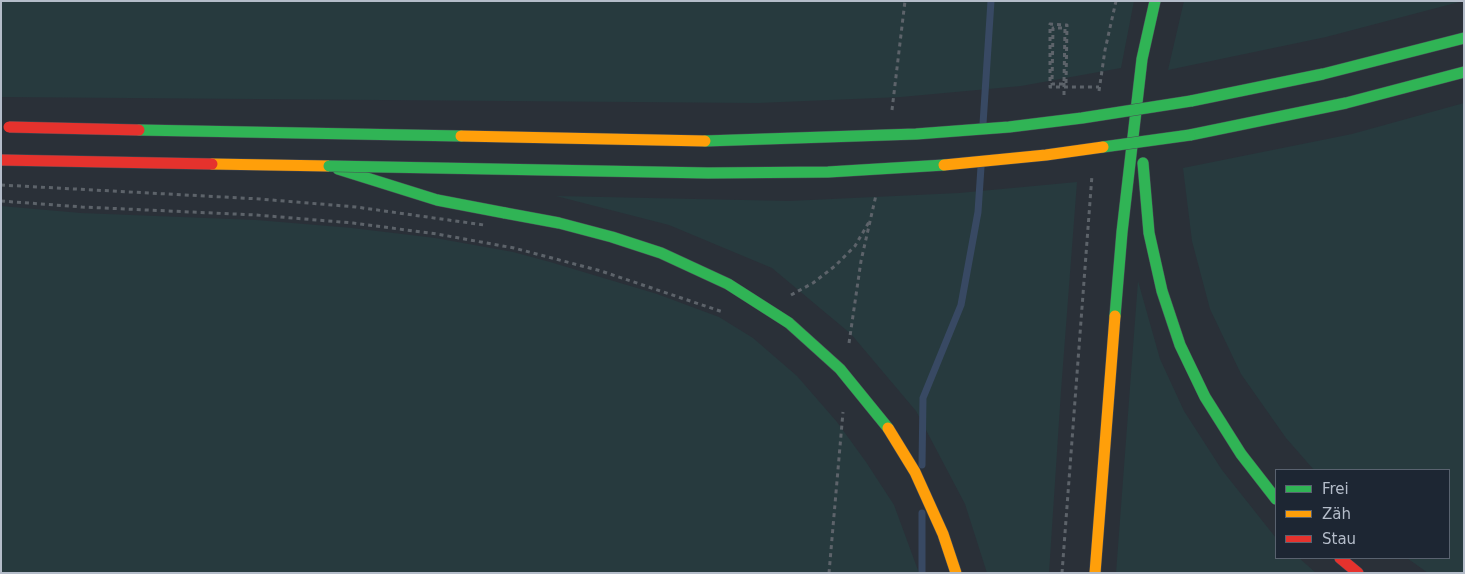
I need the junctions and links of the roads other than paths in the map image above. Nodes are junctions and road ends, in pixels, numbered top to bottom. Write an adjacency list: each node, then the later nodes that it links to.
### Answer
1 (1155, 1): 3 (main road)
2 (1464, 38): 5 (main road, bridge)
3 (1142, 58): 8 (main road); 11 (main road)
4 (1464, 72): 7 (main road, bridge)
5 (5, 127)
6 (1, 160): 7 (main road)
7 (329, 166): 10 (main road, bridge)
8 (1275, 498)
9 (1341, 559): 12 (main road)
10 (956, 573)
11 (1095, 573)
12 (1358, 573)

